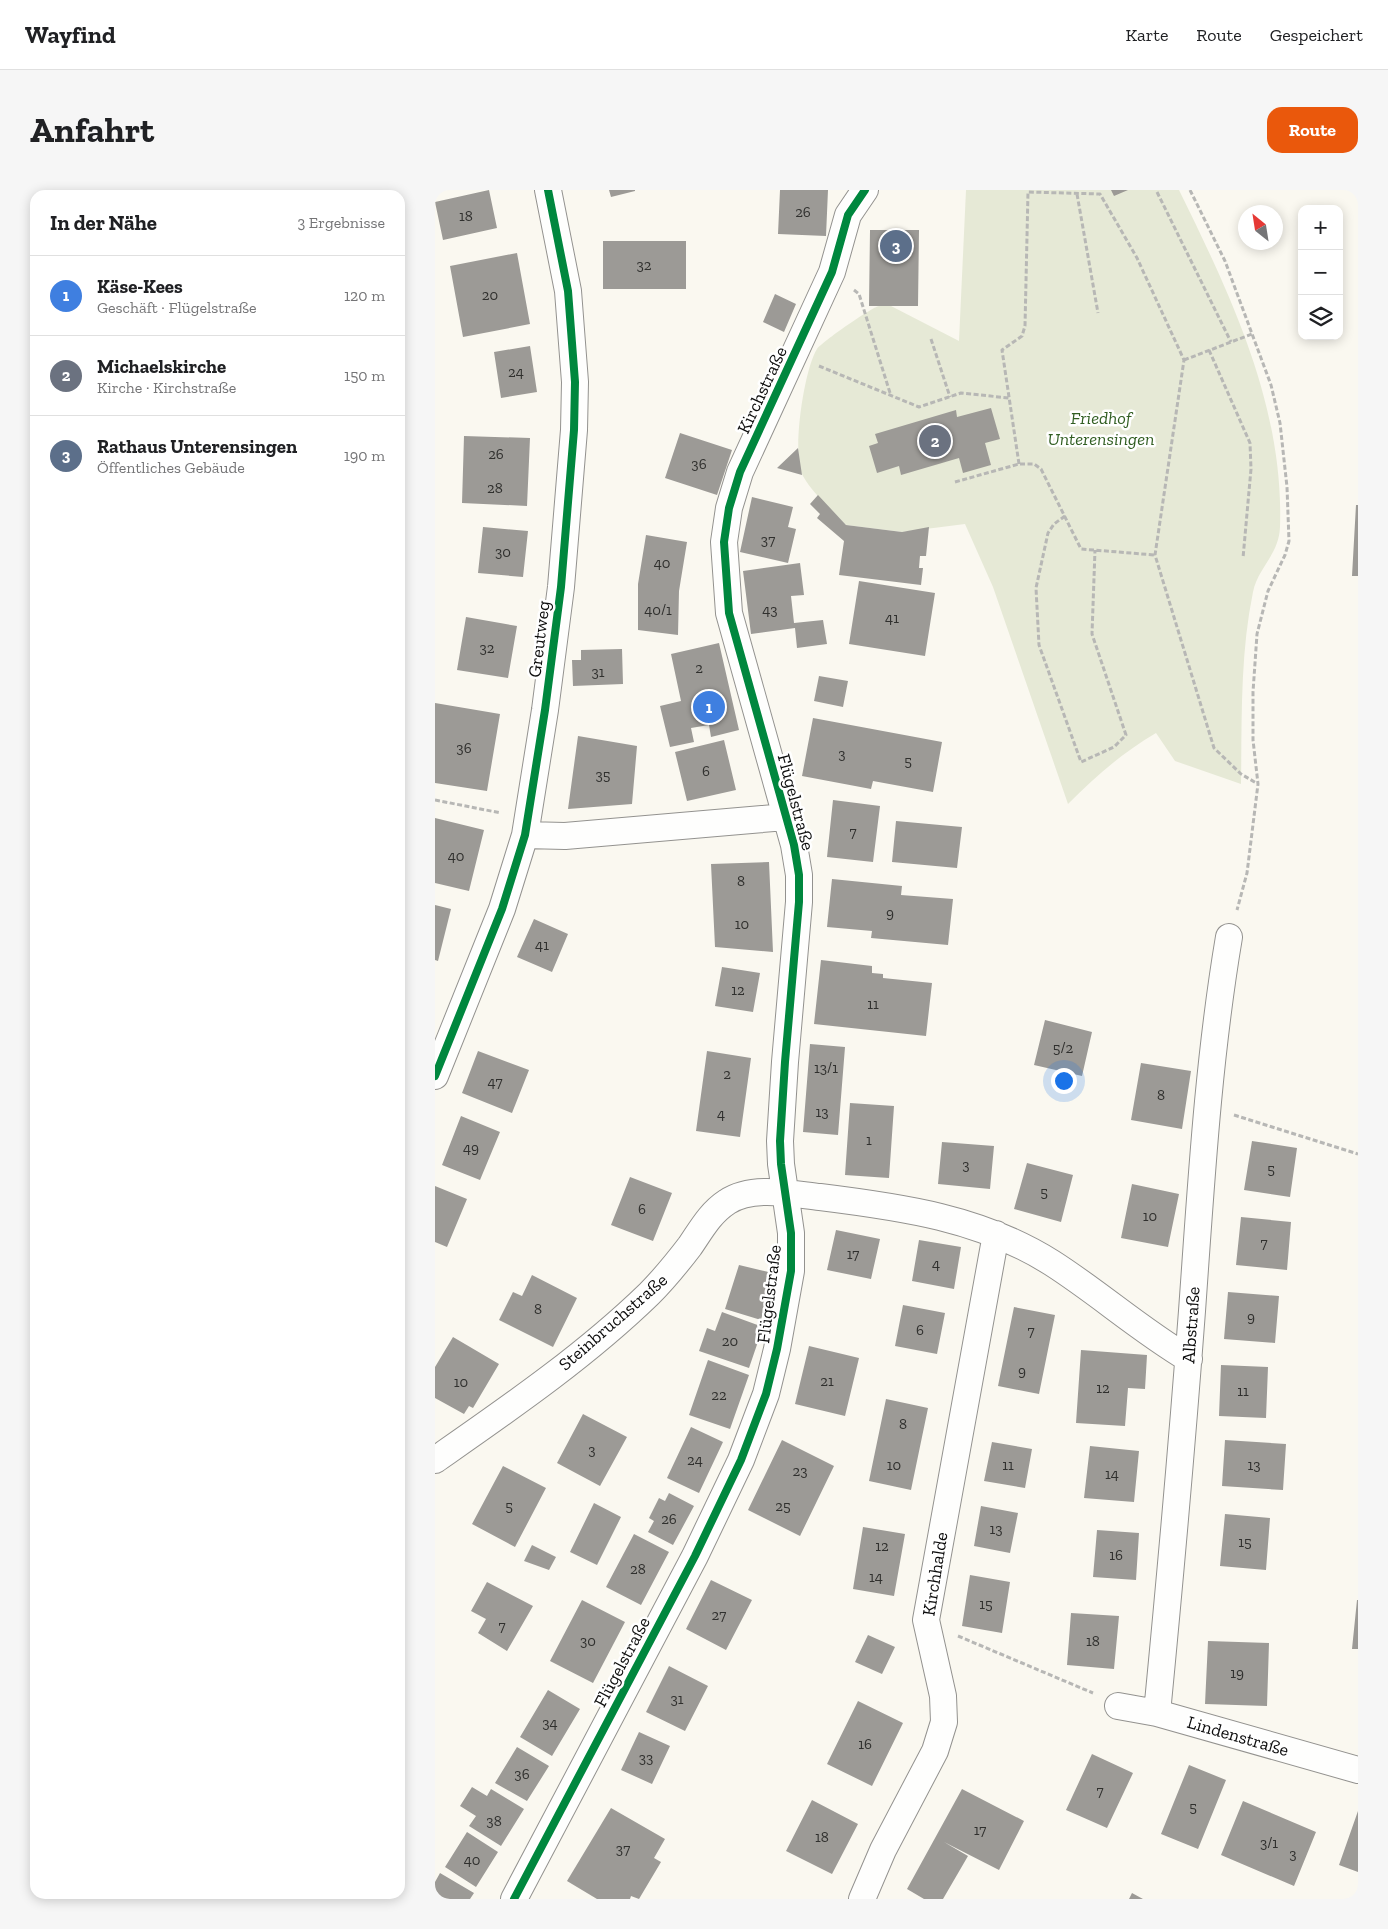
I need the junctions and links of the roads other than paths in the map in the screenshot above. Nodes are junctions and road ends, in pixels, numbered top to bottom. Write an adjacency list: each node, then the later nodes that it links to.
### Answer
1 (548, 190): 5 (street, Greutweg)
2 (858, 194): 3 (street, Kirchstraße)
3 (729, 613): 4 (street, Flügelstraße)
4 (786, 817): 5 (street); 8 (street, Flügelstraße)
5 (527, 827): 7 (street, Greutweg)
6 (1229, 937): 10 (street, Albstraße)
7 (435, 1076)
8 (784, 1193): 9 (street); 11 (street, Steinbruchstraße); 15 (street, Flügelstraße)
9 (996, 1234): 10 (street); 16 (street, Kirchhalde)
10 (1189, 1359): 13 (street, Albstraße)
11 (435, 1460)
12 (1118, 1706): 13 (street, Lindenstraße)
13 (1157, 1713): 14 (street, Lindenstraße)
14 (1358, 1770)
15 (514, 1899)
16 (862, 1899)

